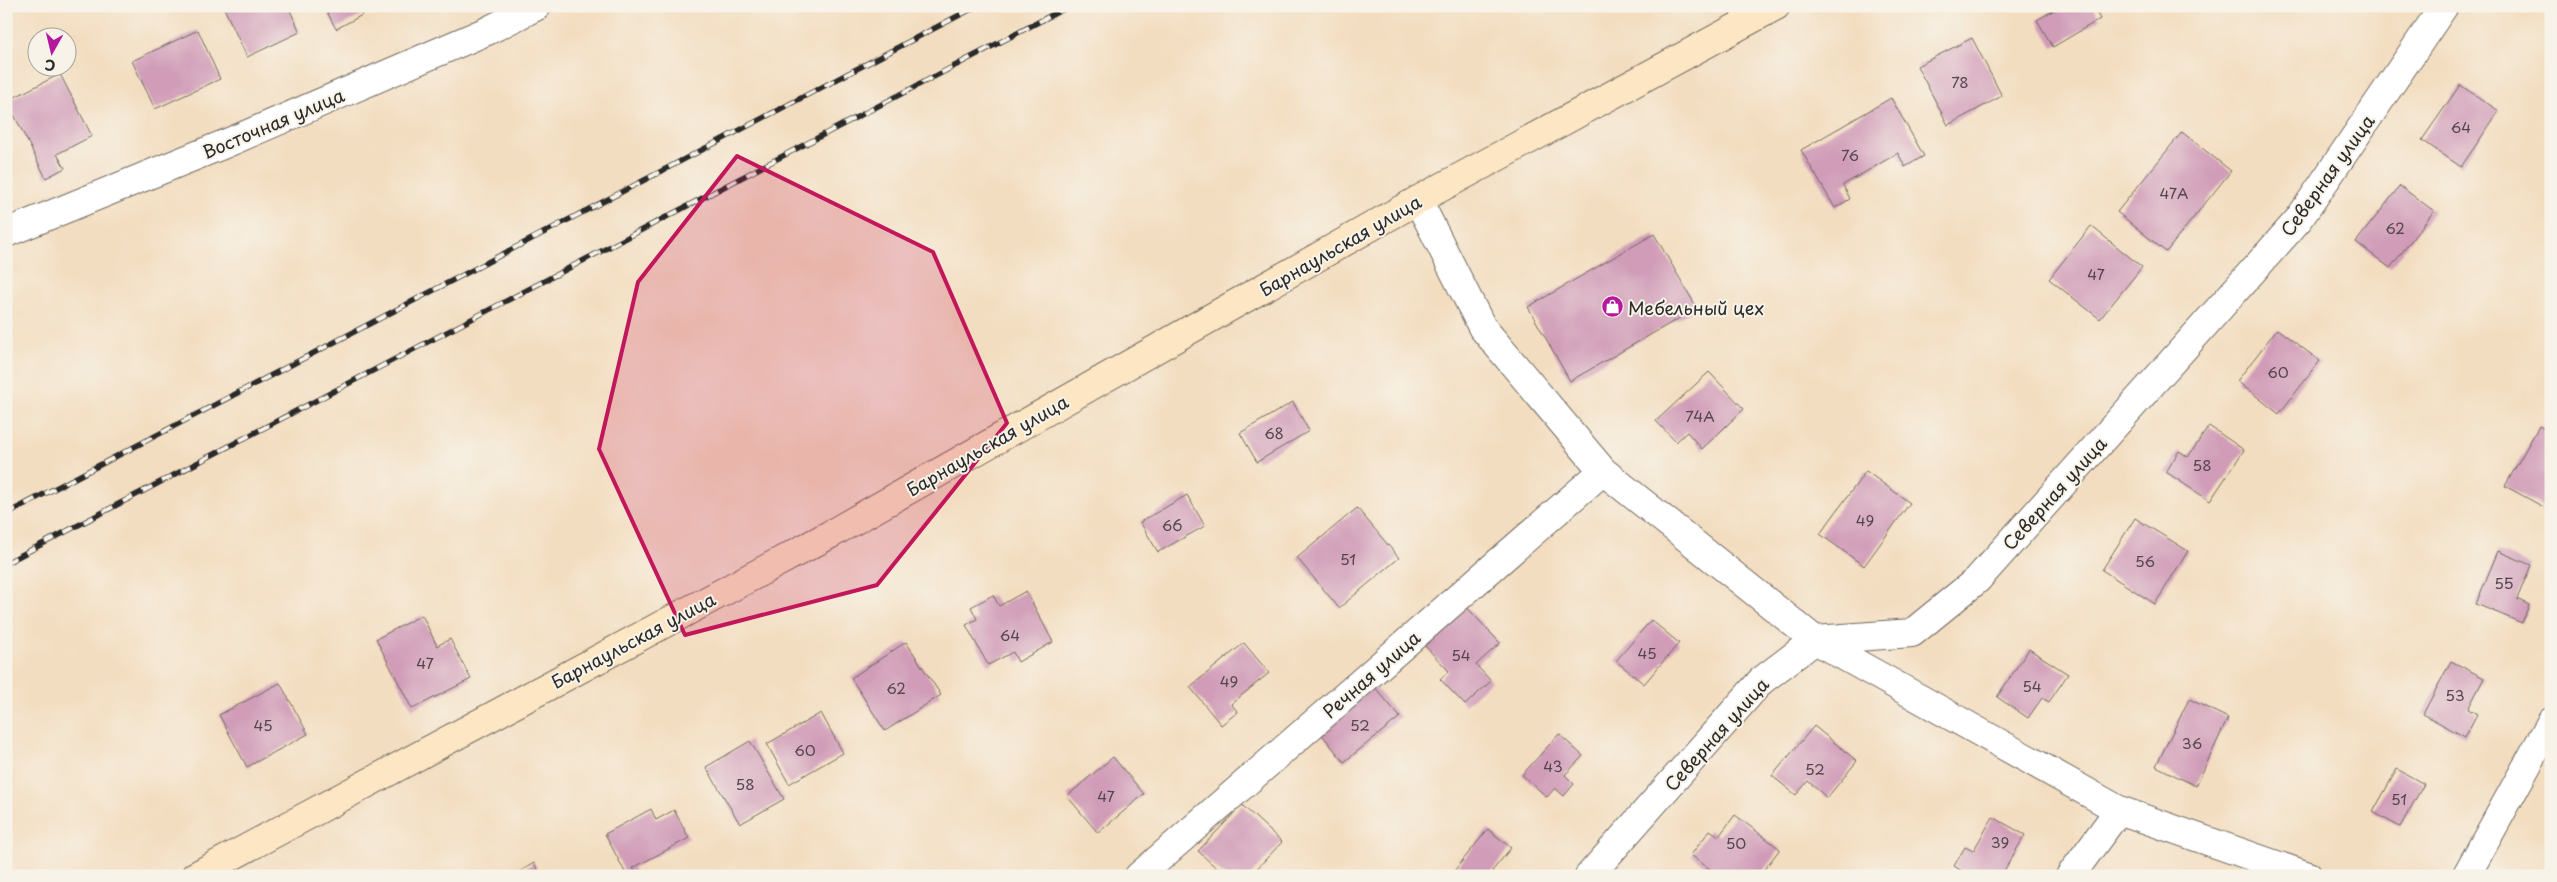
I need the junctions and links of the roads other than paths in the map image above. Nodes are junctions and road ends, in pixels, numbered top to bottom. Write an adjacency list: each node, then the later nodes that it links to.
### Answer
1 (537, 6): 5 (street, Восточная улица)
2 (1776, 6): 4 (street, Барнаульская улица)
3 (2444, 6): 7 (street, Северная улица)
4 (1418, 200): 6 (street); 10 (street, Барнаульская улица)
5 (6, 233)
6 (1603, 472): 7 (street); 11 (street, Речная улица)
7 (1814, 640): 9 (street); 12 (street, Северная улица)
8 (2551, 722): 15 (street)
9 (2119, 810): 13 (street); 14 (street)
10 (195, 876)
11 (1139, 876)
12 (1589, 876)
13 (2070, 876)
14 (2308, 876)
15 (2466, 876)

